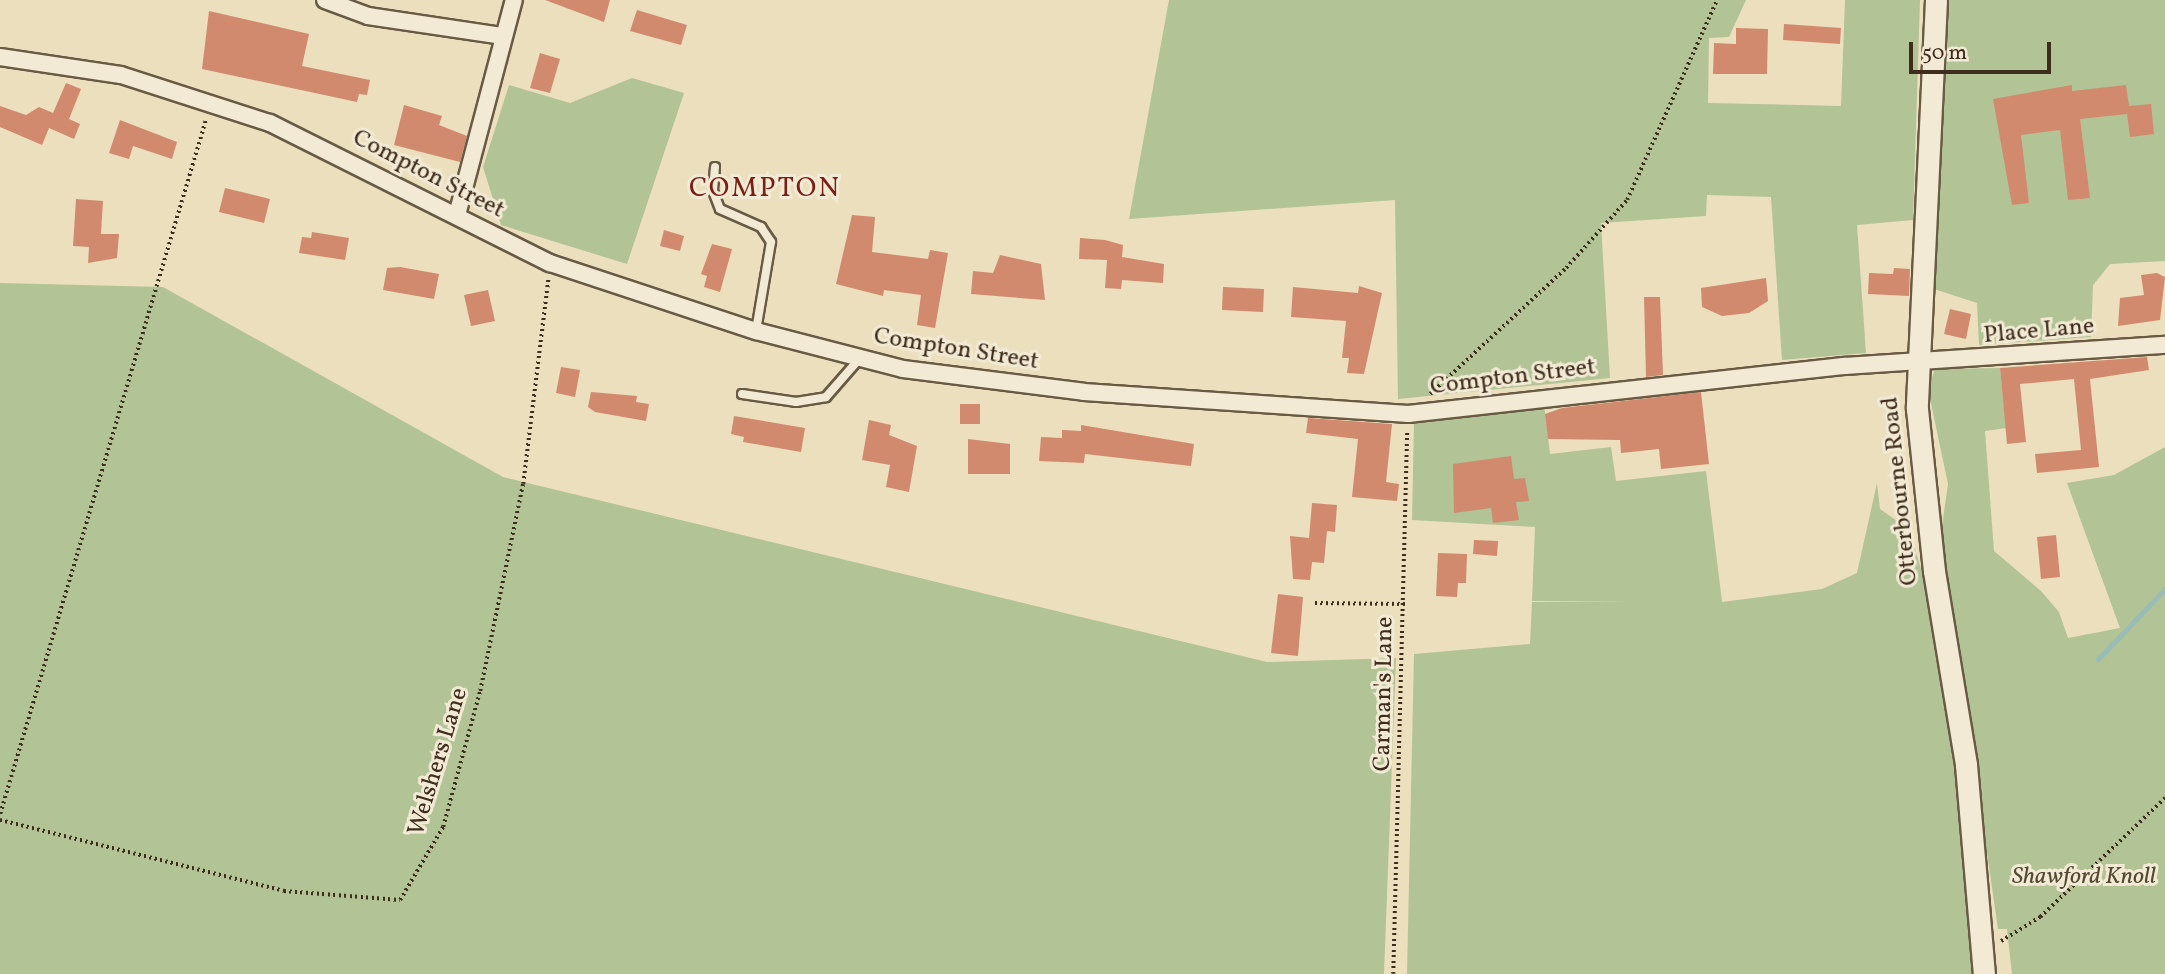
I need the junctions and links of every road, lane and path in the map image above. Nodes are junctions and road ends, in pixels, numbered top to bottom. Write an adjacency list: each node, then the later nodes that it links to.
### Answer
1 (325, 0): 5 (street)
2 (514, 0): 5 (street)
3 (1717, 0): 16 (path)
4 (1936, 0): 14 (street, Otterbourne Road)
5 (502, 36): 9 (street)
6 (0, 57): 7 (street, Compton Street)
7 (211, 104): 9 (street, Compton Street); 20 (path)
8 (715, 167): 11 (lane)
9 (457, 215): 10 (street, Compton Street)
10 (550, 263): 11 (street, Compton Street); 21 (path, Welshers Lane)
11 (757, 331): 13 (street, Compton Street)
12 (2165, 345): 14 (street, Place Lane)
13 (860, 358): 15 (lane); 16 (street, Compton Street)
14 (1916, 362): 16 (street, Compton Street); 22 (street, Otterbourne Road)
15 (742, 394)
16 (1408, 414): 18 (path, Carman's Lane)
17 (1315, 603): 18 (path)
18 (1405, 604): 23 (path, Carman's Lane)
19 (2165, 798): 22 (path)
20 (0, 814)
21 (0, 820)
22 (1982, 947): 24 (street, Otterbourne Road)
23 (1393, 974)
24 (1984, 974)

